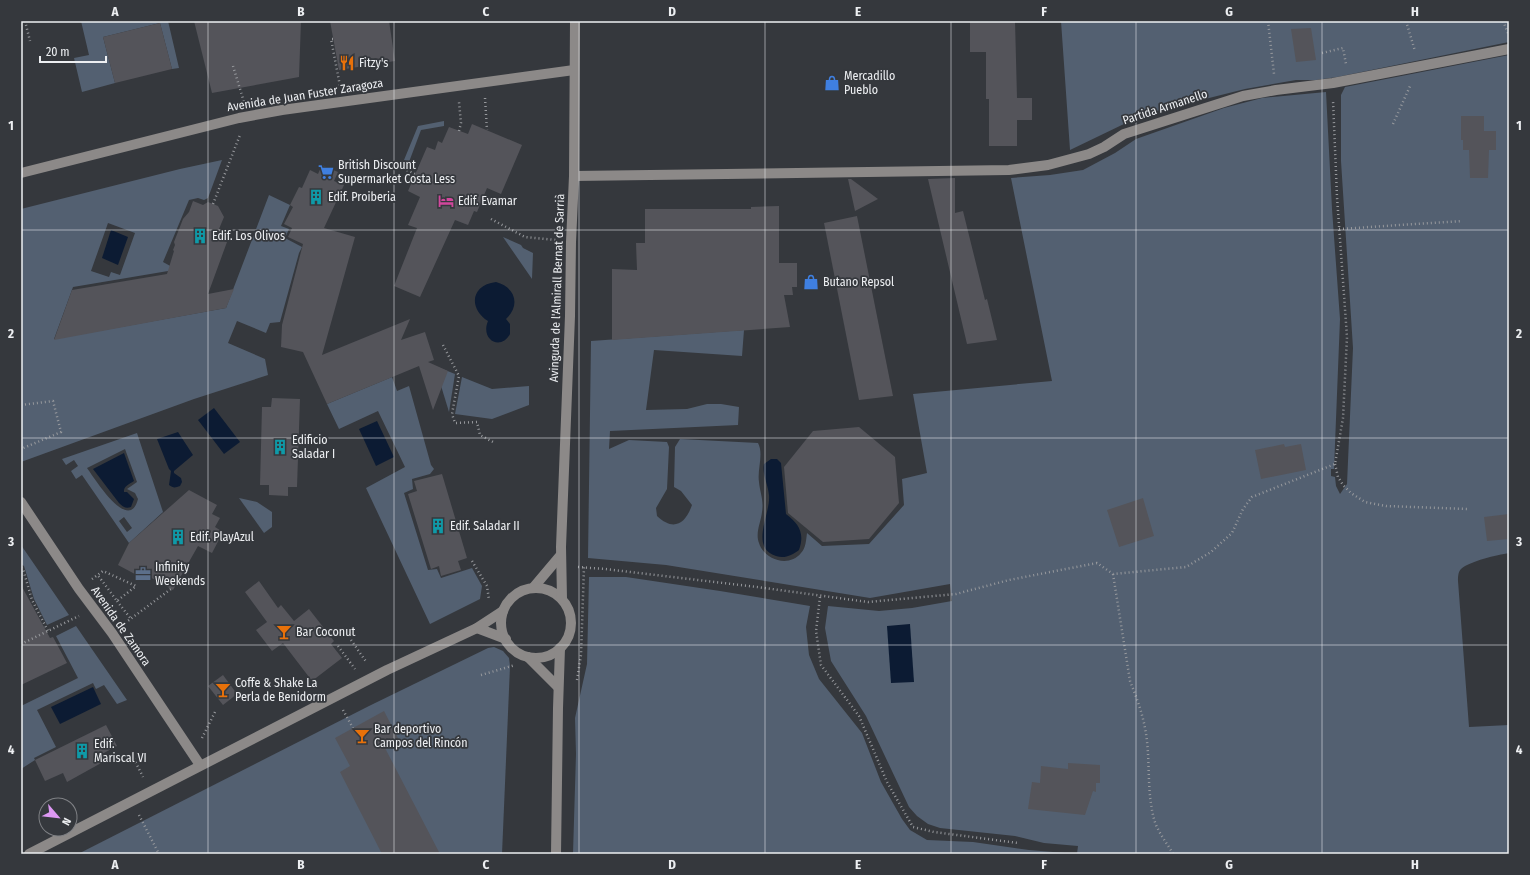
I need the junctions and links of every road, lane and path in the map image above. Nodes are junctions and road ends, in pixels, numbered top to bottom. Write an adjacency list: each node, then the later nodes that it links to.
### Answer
1 (25, 21): 7 (path)
2 (575, 21): 10 (street, Avinguda de l'Almirall Bernat de Sarrià)
3 (1268, 21): 13 (path)
4 (1503, 21): 5 (path)
5 (1509, 38)
6 (333, 39): 14 (path)
7 (30, 41)
8 (1509, 49): 11 (street, Partida Armanello)
9 (1322, 53): 11 (path)
10 (574, 70): 14 (street, Avenida de Juan Fuster Zaragoza); 22 (street, Avinguda de l'Almirall Bernat de Sarrià)
11 (1347, 80): 12 (street, Partida Armanello)
12 (1333, 83): 13 (street, Partida Armanello); 25 (path)
13 (1276, 90): 22 (street, Partida Armanello)
14 (343, 101): 20 (street, Avenida de Juan Fuster Zaragoza)
15 (486, 114): 17 (path)
16 (461, 118): 18 (path)
17 (487, 130)
18 (459, 131)
19 (396, 165): 21 (path)
20 (21, 173)
21 (415, 174)
22 (574, 176): 26 (street, Avinguda de l'Almirall Bernat de Sarrià)
23 (491, 220): 26 (path)
24 (1462, 221): 25 (path)
25 (1339, 229): 31 (path)
26 (571, 242): 34 (street, Avinguda de l'Almirall Bernat de Sarrià)
27 (444, 345): 29 (path)
28 (21, 405): 30 (path)
29 (493, 442)
30 (21, 449)
31 (1335, 464): 33 (path); 38 (path)
32 (21, 502): 44 (street, Avenida de Zamora)
33 (1467, 509)
34 (560, 556): 36 (street, Avinguda de l'Almirall Bernat de Sarrià); 39 (street)
35 (472, 561): 46 (path)
36 (561, 567): 41 (path); 42 (street, Avinguda de l'Almirall Bernat de Sarrià)
37 (21, 568): 49 (path)
38 (1112, 574): 41 (path); 73 (path)
39 (533, 588): 42 (street); 45 (street)
40 (171, 589): 47 (path)
41 (820, 597): 69 (path)
42 (562, 599): 55 (street)
43 (117, 601): 43 (path); 47 (path)
44 (94, 609): 49 (path); 50 (street, Avenida de Zamora)
45 (503, 611): 46 (street); 51 (street)
46 (493, 618): 48 (street)
47 (131, 619): 50 (path)
48 (477, 628): 51 (street); 58 (street)
49 (48, 631): 53 (path)
50 (112, 633): 64 (street, Avenida de Zamora)
51 (506, 639): 56 (street)
52 (351, 640): 58 (path)
53 (21, 644)
54 (338, 646): 59 (path)
55 (560, 648): 56 (street); 60 (street)
56 (524, 655): 57 (path); 60 (street)
57 (481, 675)
58 (377, 676): 59 (street)
59 (365, 682): 61 (street)
60 (558, 687): 72 (street)
61 (336, 697): 63 (path); 66 (street)
62 (216, 710): 64 (path)
63 (353, 728)
64 (193, 754): 66 (street, Avenida de Zamora)
65 (132, 755): 67 (path)
66 (200, 765): 67 (street)
67 (150, 792): 68 (street)
68 (132, 801): 70 (street); 71 (path)
69 (1018, 843)
70 (29, 854)
71 (159, 854)
72 (556, 854)
73 (1173, 854)

